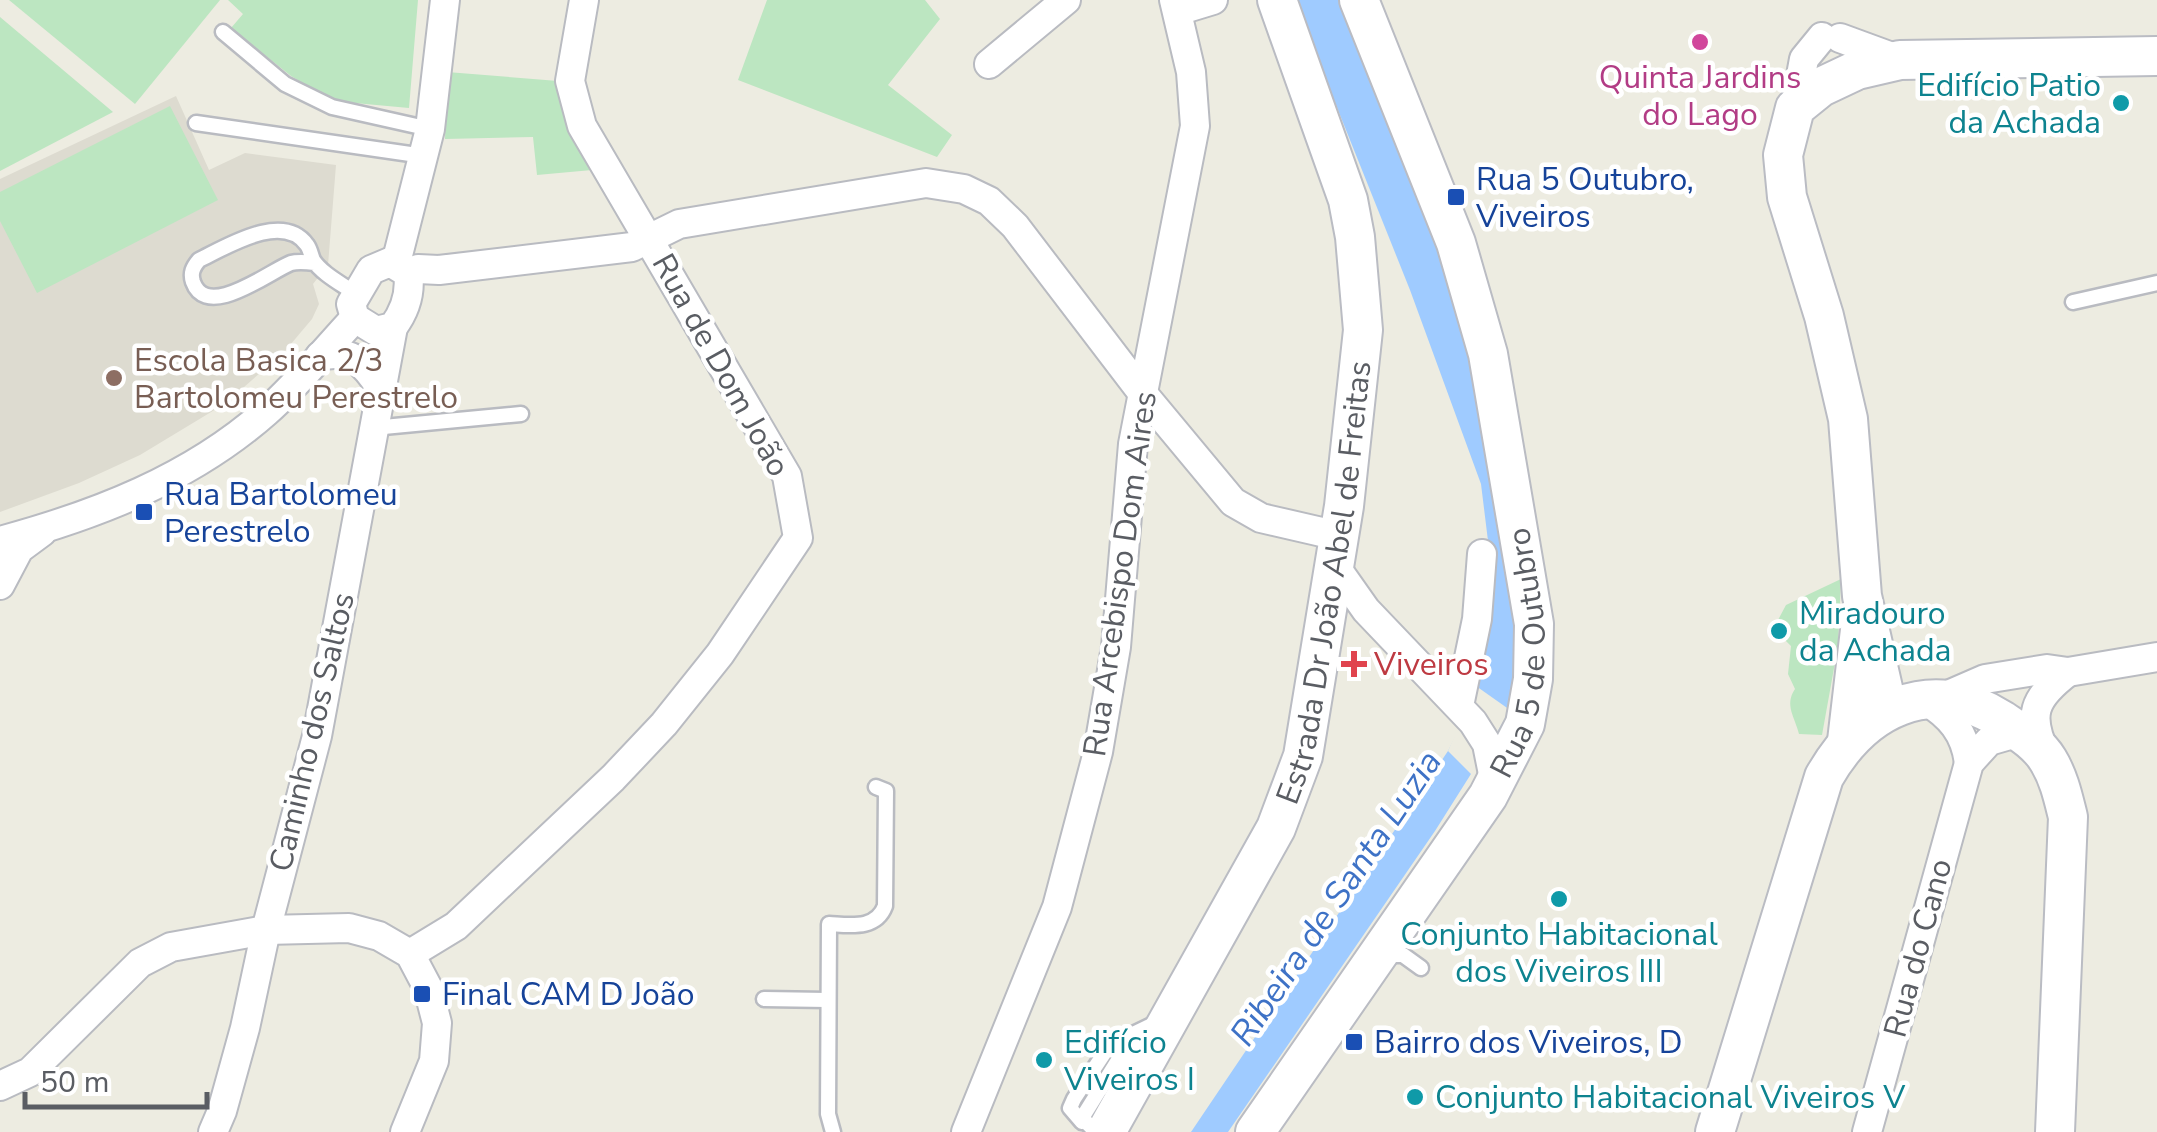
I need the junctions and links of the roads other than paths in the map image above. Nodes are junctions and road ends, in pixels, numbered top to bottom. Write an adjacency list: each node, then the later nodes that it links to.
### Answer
1 (445, 0): 14 (street)
2 (584, 0): 15 (street, Rua de Dom João)
3 (1066, 0): 11 (street)
4 (1214, 0): 7 (street)
5 (1277, 0): 29 (main road, Estrada Dr João Abel de Freitas)
6 (1359, 0): 43 (main road, Rua 5 de Outubro)
7 (1175, 2): 24 (street, Rua Arcebispo Dom Aires)
8 (223, 32): 14 (lane)
9 (2157, 56): 10 (main road)
10 (1900, 60): 12 (main road); 12 (street)
11 (989, 64)
12 (1795, 108): 32 (main road)
13 (196, 123): 14 (lane)
14 (427, 142): 17 (street)
15 (650, 239): 17 (street); 24 (street); 46 (street, Rua de Dom João)
16 (314, 263): 16 (lane); 20 (lane)
17 (402, 268): 20 (street); 21 (street)
18 (2157, 283): 19 (lane)
19 (2073, 302)
20 (356, 306): 21 (street); 22 (street)
21 (392, 327): 23 (street, Caminho dos Saltos)
22 (320, 356): 23 (street); 27 (street)
23 (380, 387): 26 (street, Caminho dos Saltos)
24 (1144, 395): 29 (street); 56 (street, Rua Arcebispo Dom Aires)
25 (521, 414): 26 (lane)
26 (373, 428): 45 (street, Caminho dos Saltos)
27 (47, 528): 28 (street); 31 (street)
28 (0, 541)
29 (1337, 551): 33 (street); 34 (main road, Estrada Dr João Abel de Freitas)
30 (1482, 554): 38 (street)
31 (0, 585)
32 (1862, 596): 39 (main road); 40 (main road)
33 (1364, 607): 34 (street); 38 (street)
34 (1325, 626): 52 (main road, Estrada Dr João Abel de Freitas)
35 (2157, 657): 36 (street)
36 (2068, 672): 37 (street); 41 (street)
37 (1932, 699): 39 (main road); 41 (main road); 42 (street)
38 (1459, 706): 43 (street)
39 (1888, 710): 40 (main road)
40 (1847, 741): 59 (main road)
41 (2033, 744): 42 (street); 61 (main road)
42 (1969, 763): 60 (street, Rua do Cano)
43 (1495, 784): 58 (main road, Rua 5 de Outubro)
44 (876, 787): 50 (lane)
45 (266, 930): 46 (street); 51 (street); 53 (street, Caminho dos Saltos)
46 (410, 954): 54 (street)
47 (1393, 955): 48 (lane)
48 (1421, 968)
49 (764, 999): 50 (lane)
50 (828, 1000): 55 (lane)
51 (0, 1086)
52 (1094, 1127): 57 (lane)
53 (213, 1132)
54 (405, 1132)
55 (833, 1132)
56 (966, 1132)
57 (1096, 1132)
58 (1255, 1132)
59 (1715, 1132)
60 (1868, 1132)
61 (2056, 1132)

